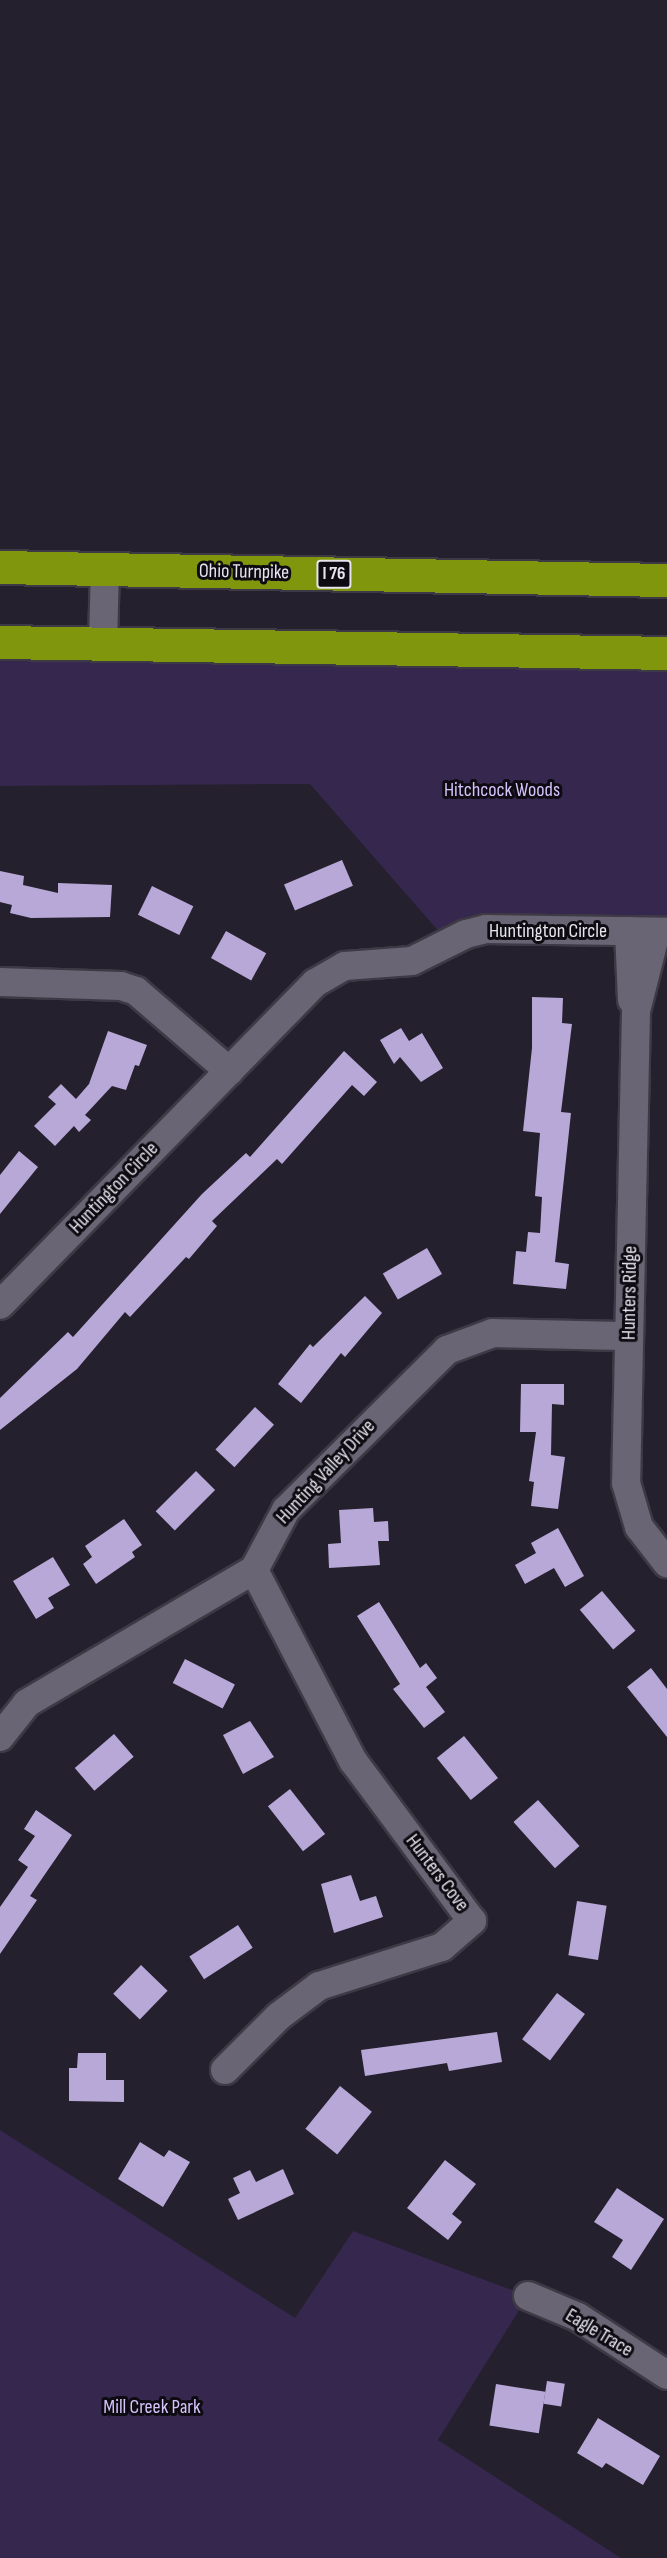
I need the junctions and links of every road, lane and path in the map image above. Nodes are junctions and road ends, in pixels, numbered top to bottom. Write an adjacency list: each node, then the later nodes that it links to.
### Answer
1 (0, 567): 2 (highway, Ohio Turnpike / I 76)
2 (105, 569): 3 (highway, Ohio Turnpike / I 76); 5 (street)
3 (667, 580)
4 (0, 642): 5 (highway)
5 (103, 644): 6 (highway)
6 (667, 653)
7 (650, 932): 9 (street, Huntington Circle); 11 (street, Hunters Ridge)
8 (0, 982): 9 (street)
9 (229, 1071): 10 (street, Huntington Circle)
10 (0, 1305)
11 (629, 1336): 12 (street, Hunters Ridge); 13 (street, Hunting Valley Drive)
12 (667, 1563)
13 (254, 1570): 14 (street); 15 (street, Hunters Cove)
14 (0, 1737)
15 (225, 2070)
16 (528, 2296): 17 (street, Eagle Trace)
17 (667, 2375)

